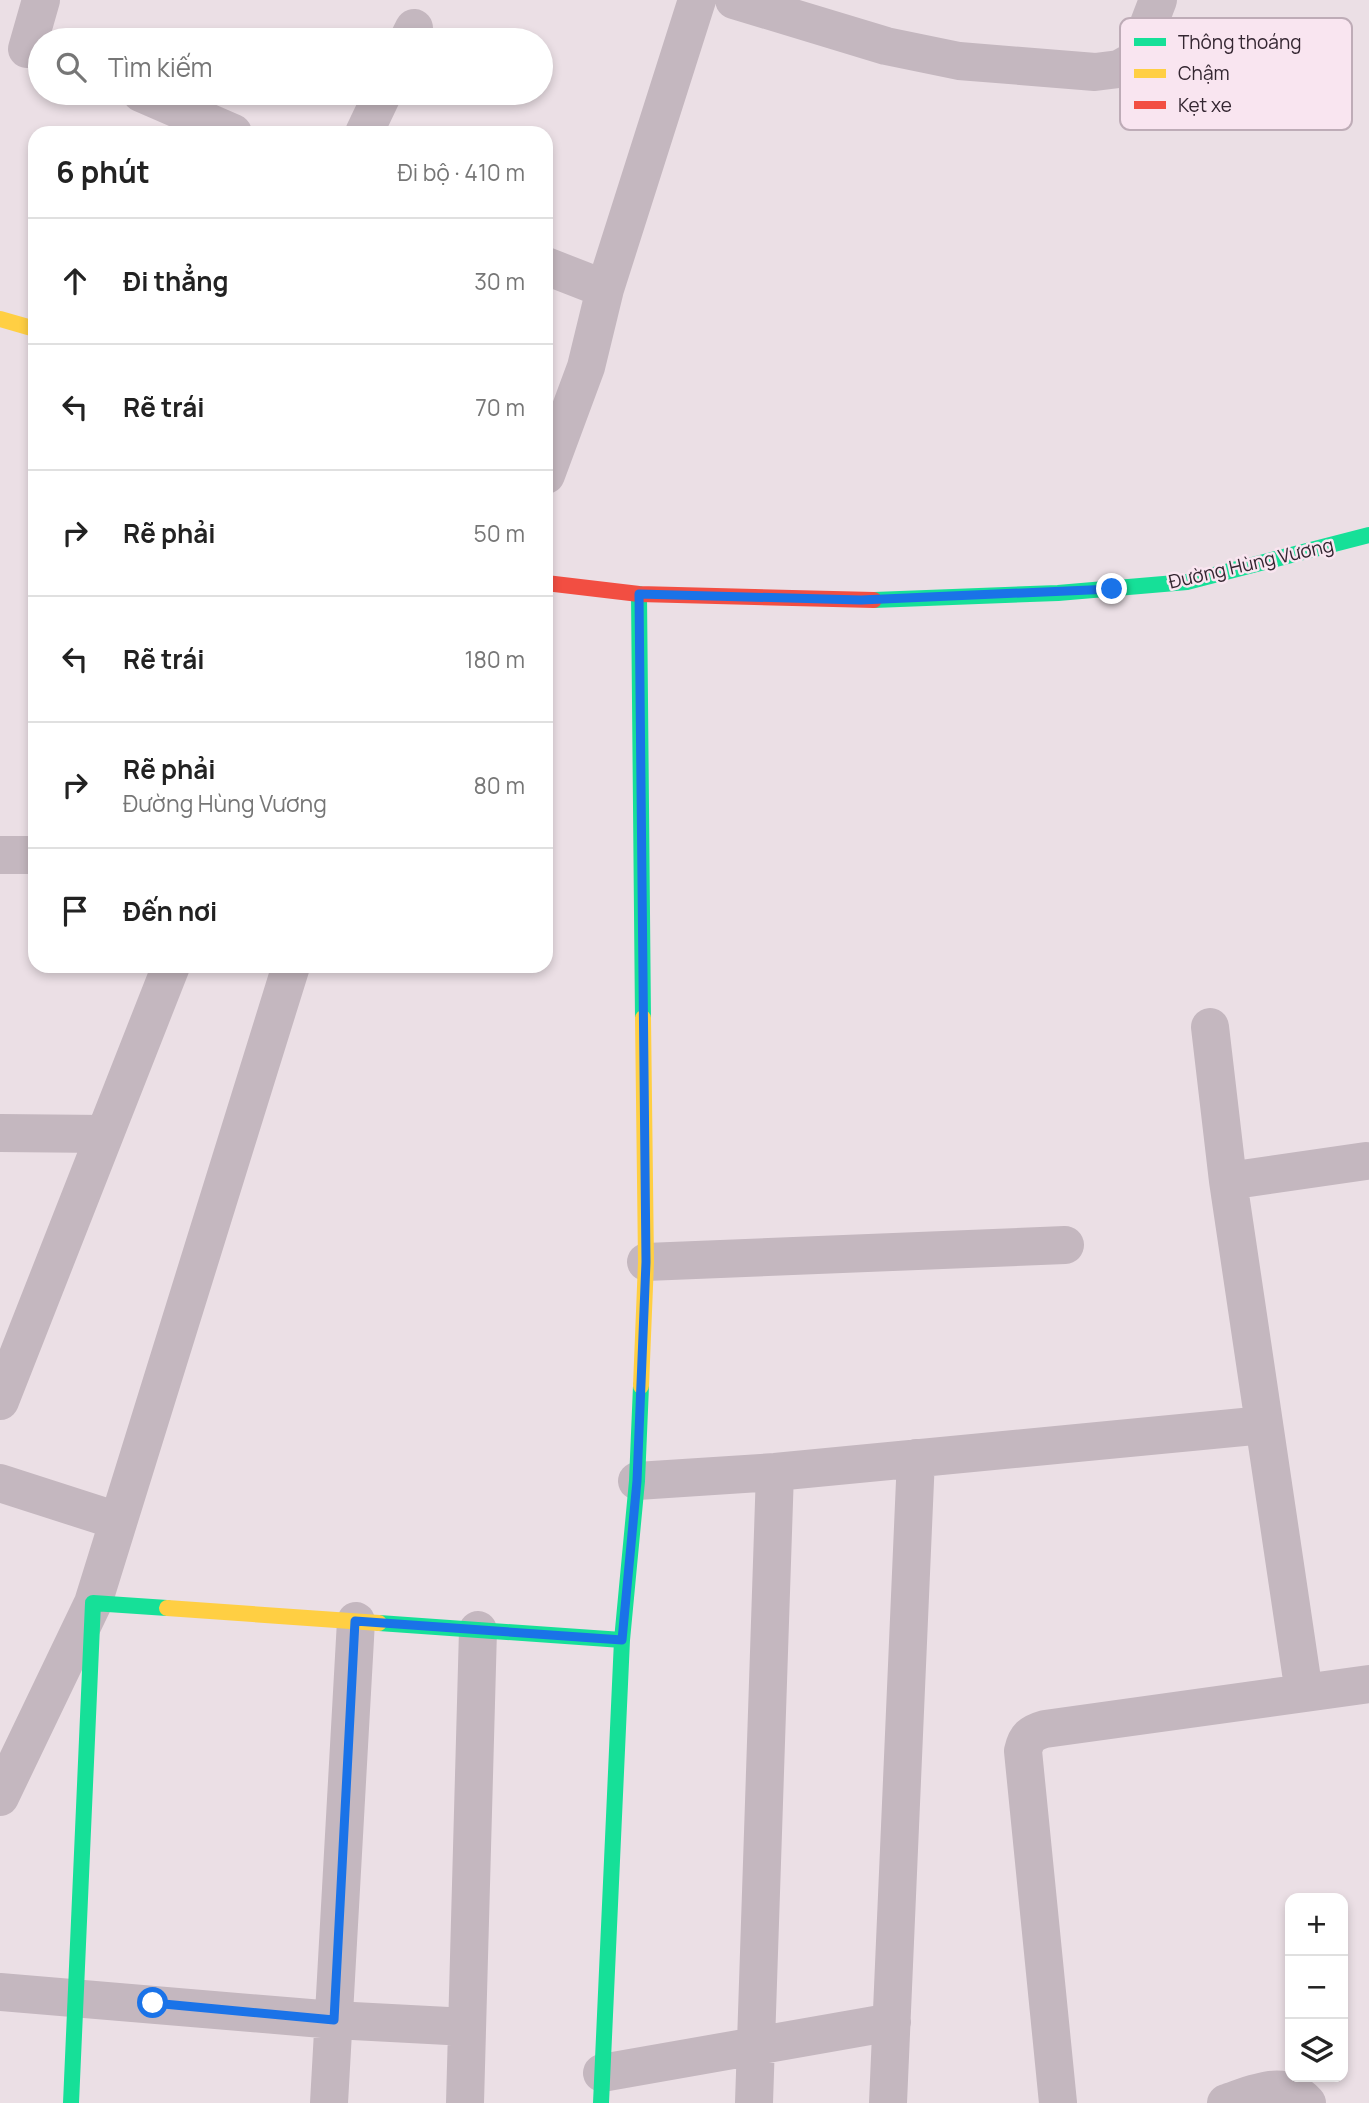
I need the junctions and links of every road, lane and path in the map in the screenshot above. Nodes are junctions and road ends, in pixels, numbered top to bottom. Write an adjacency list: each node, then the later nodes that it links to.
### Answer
1 (41, 0): 6 (street)
2 (697, 0): 13 (street)
3 (734, 0): 7 (street)
4 (1158, 0): 5 (street)
5 (1151, 18)
6 (30, 28)
7 (1120, 68)
8 (169, 105): 10 (street)
9 (377, 105): 11 (street)
10 (217, 126)
11 (367, 126)
12 (553, 269): 13 (street)
13 (605, 289): 16 (street)
14 (0, 319): 15 (street)
15 (28, 327)
16 (553, 456)
17 (1369, 535): 19 (street, Đường Hùng Vương)
18 (553, 584): 19 (street, Đường Hùng Vương)
19 (639, 594): 30 (street)
20 (0, 855): 21 (street)
21 (28, 855)
22 (168, 973): 26 (street)
23 (289, 973): 37 (street)
24 (1210, 1027): 28 (street)
25 (0, 1133): 26 (street)
26 (105, 1134): 31 (street)
27 (1366, 1161): 28 (street)
28 (1228, 1181): 32 (street)
29 (1065, 1245): 30 (street)
30 (646, 1262): 35 (street)
31 (0, 1401)
32 (1264, 1425): 33 (street); 43 (street)
33 (916, 1458): 34 (street); 48 (street)
34 (775, 1472): 35 (street); 50 (street)
35 (637, 1481): 41 (street)
36 (0, 1483): 37 (street)
37 (118, 1521): 38 (street)
38 (93, 1603): 39 (street); 44 (street); 46 (street)
39 (355, 1621): 40 (street); 47 (street)
40 (478, 1630): 41 (street); 49 (street)
41 (622, 1640): 51 (street)
42 (1369, 1684): 43 (street)
43 (1304, 1693): 57 (street)
44 (0, 1797)
45 (0, 1992): 46 (street)
46 (75, 1996): 47 (street); 52 (street)
47 (334, 2020): 49 (street); 53 (street)
48 (892, 2022): 50 (street); 56 (street)
49 (467, 2027): 54 (street)
50 (757, 2046): 51 (street); 55 (street)
51 (601, 2088)
52 (71, 2103)
53 (329, 2103)
54 (465, 2103)
55 (754, 2103)
56 (888, 2103)
57 (1058, 2103)
58 (1226, 2103): 59 (street)
59 (1307, 2103)

